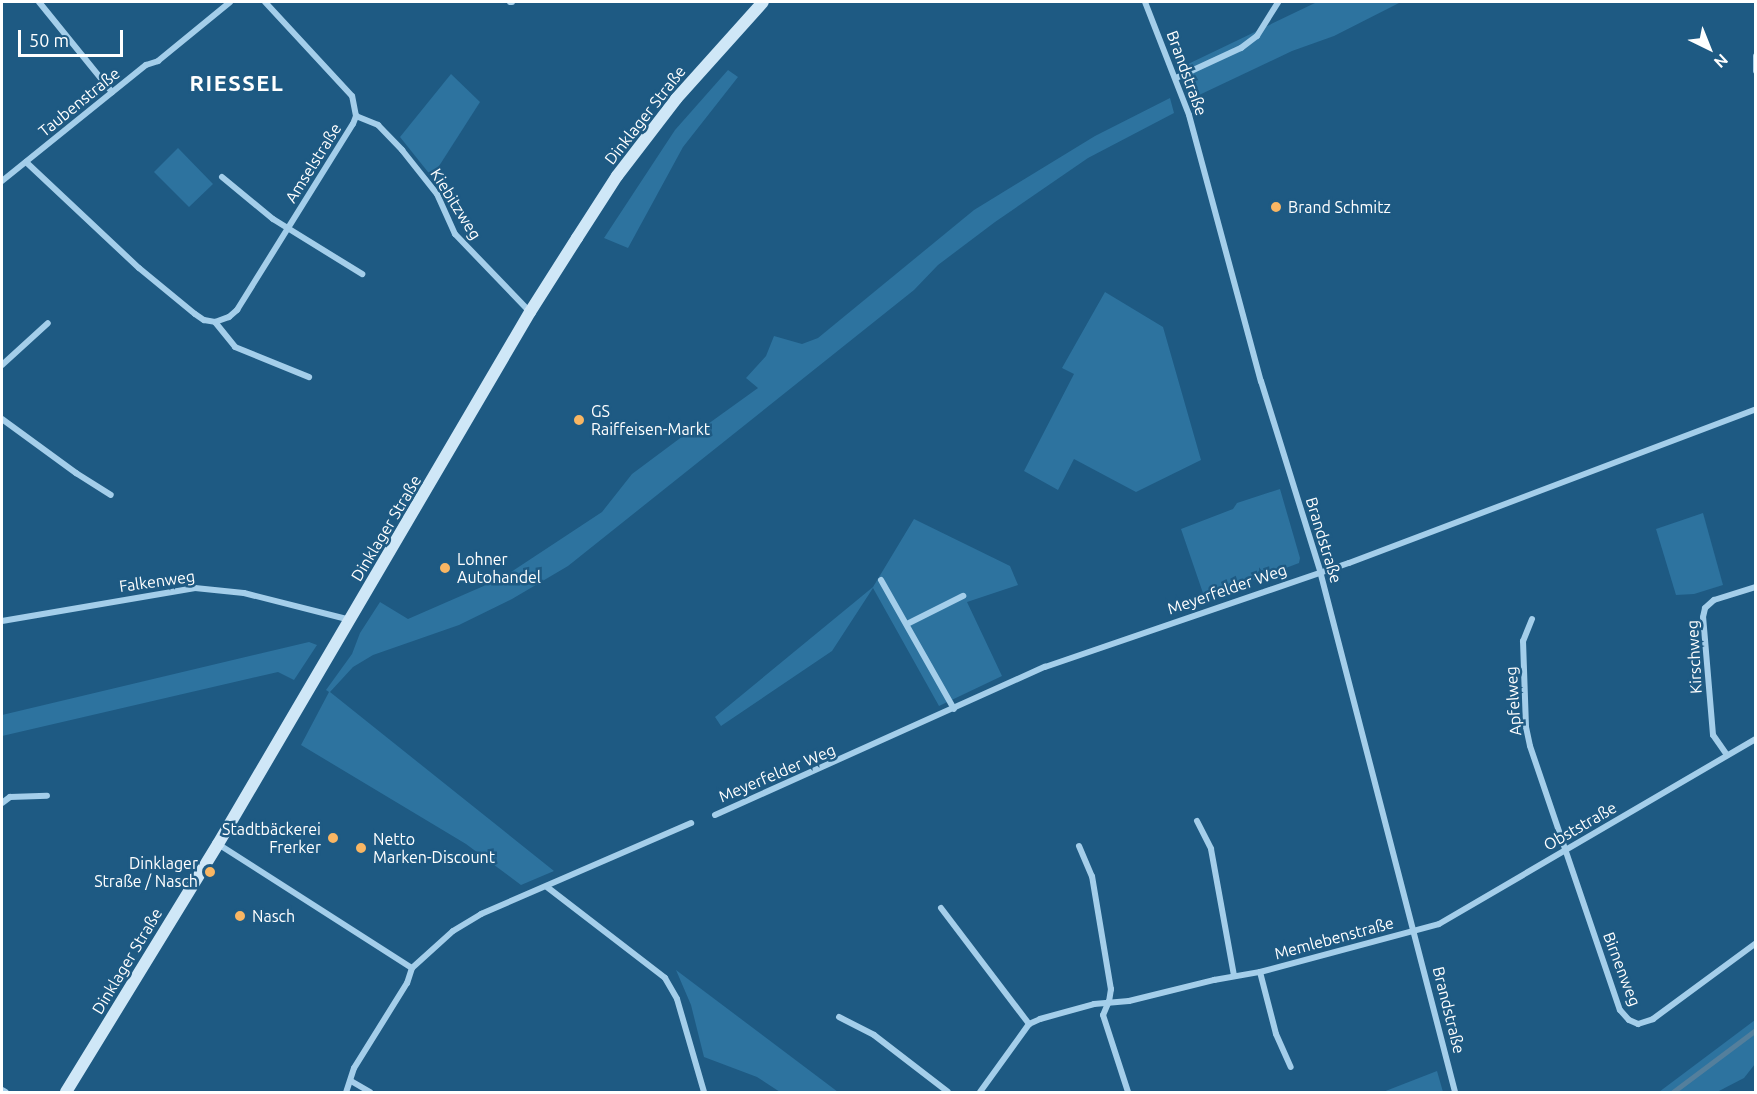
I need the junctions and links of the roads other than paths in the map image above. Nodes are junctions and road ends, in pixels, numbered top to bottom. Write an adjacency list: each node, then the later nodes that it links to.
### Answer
1 (39, 2): 10 (street)
2 (231, 2): 10 (street, Taubenstraße)
3 (265, 2): 11 (street, Amselstraße)
4 (763, 2): 17 (main road, Dinklager Straße)
5 (1145, 2): 9 (street, Brandstraße)
6 (1278, 2): 9 (street)
7 (1755, 56): 8 (street)
8 (1755, 71)
9 (1176, 78): 25 (street, Brandstraße)
10 (112, 92): 12 (street, Taubenstraße)
11 (356, 116): 15 (street, Amselstraße); 17 (street, Kiebitzweg)
12 (26, 162): 14 (street, Taubenstraße); 18 (street)
13 (222, 177): 15 (street, Amselstraße)
14 (2, 181)
15 (289, 228): 16 (street, Amselstraße); 18 (street, Amselstraße)
16 (362, 274)
17 (530, 312): 30 (main road, Dinklager Straße)
18 (215, 322): 21 (street)
19 (48, 323): 20 (street)
20 (2, 365)
21 (309, 377)
22 (1755, 409): 25 (street, Meyerfelder Weg)
23 (2, 419): 24 (street)
24 (111, 495)
25 (1320, 572): 33 (street, Meyerfelder Weg); 46 (street, Brandstraße)
26 (881, 579): 32 (street)
27 (1755, 587): 35 (street, Kirschweg)
28 (963, 596): 32 (street)
29 (1532, 619): 43 (street, Apfelweg)
30 (351, 620): 31 (street, Falkenweg); 41 (main road, Dinklager Straße)
31 (2, 621)
32 (907, 624): 33 (street)
33 (954, 709): 38 (street, Meyerfelder Weg)
34 (1755, 739): 35 (street, Obststraße)
35 (1727, 755): 43 (street, Obststraße)
36 (47, 796): 37 (street)
37 (2, 803)
38 (715, 814)
39 (1197, 821): 50 (street)
40 (691, 823): 44 (street)
41 (218, 844): 48 (street); 58 (main road, Dinklager Straße)
42 (1079, 846): 51 (street)
43 (1565, 849): 46 (street, Obststraße); 47 (street, Birnenweg)
44 (547, 888): 48 (street); 61 (street)
45 (941, 908): 53 (street)
46 (1416, 931): 49 (street, Memlebenstraße); 65 (street, Brandstraße)
47 (1755, 943)
48 (412, 968): 55 (street)
49 (1260, 972): 50 (street, Memlebenstraße); 54 (street, Memlebenstraße)
50 (1234, 976): 51 (street, Memlebenstraße)
51 (1109, 1001): 53 (street, Memlebenstraße); 64 (street)
52 (839, 1017): 62 (street)
53 (1029, 1024): 63 (street)
54 (1292, 1067)
55 (351, 1081): 59 (street); 60 (street)
56 (2, 1090): 57 (street)
57 (6, 1092)
58 (66, 1092)
59 (346, 1092)
60 (370, 1092)
61 (704, 1092)
62 (948, 1092)
63 (980, 1092)
64 (1128, 1092)
65 (1455, 1092)

